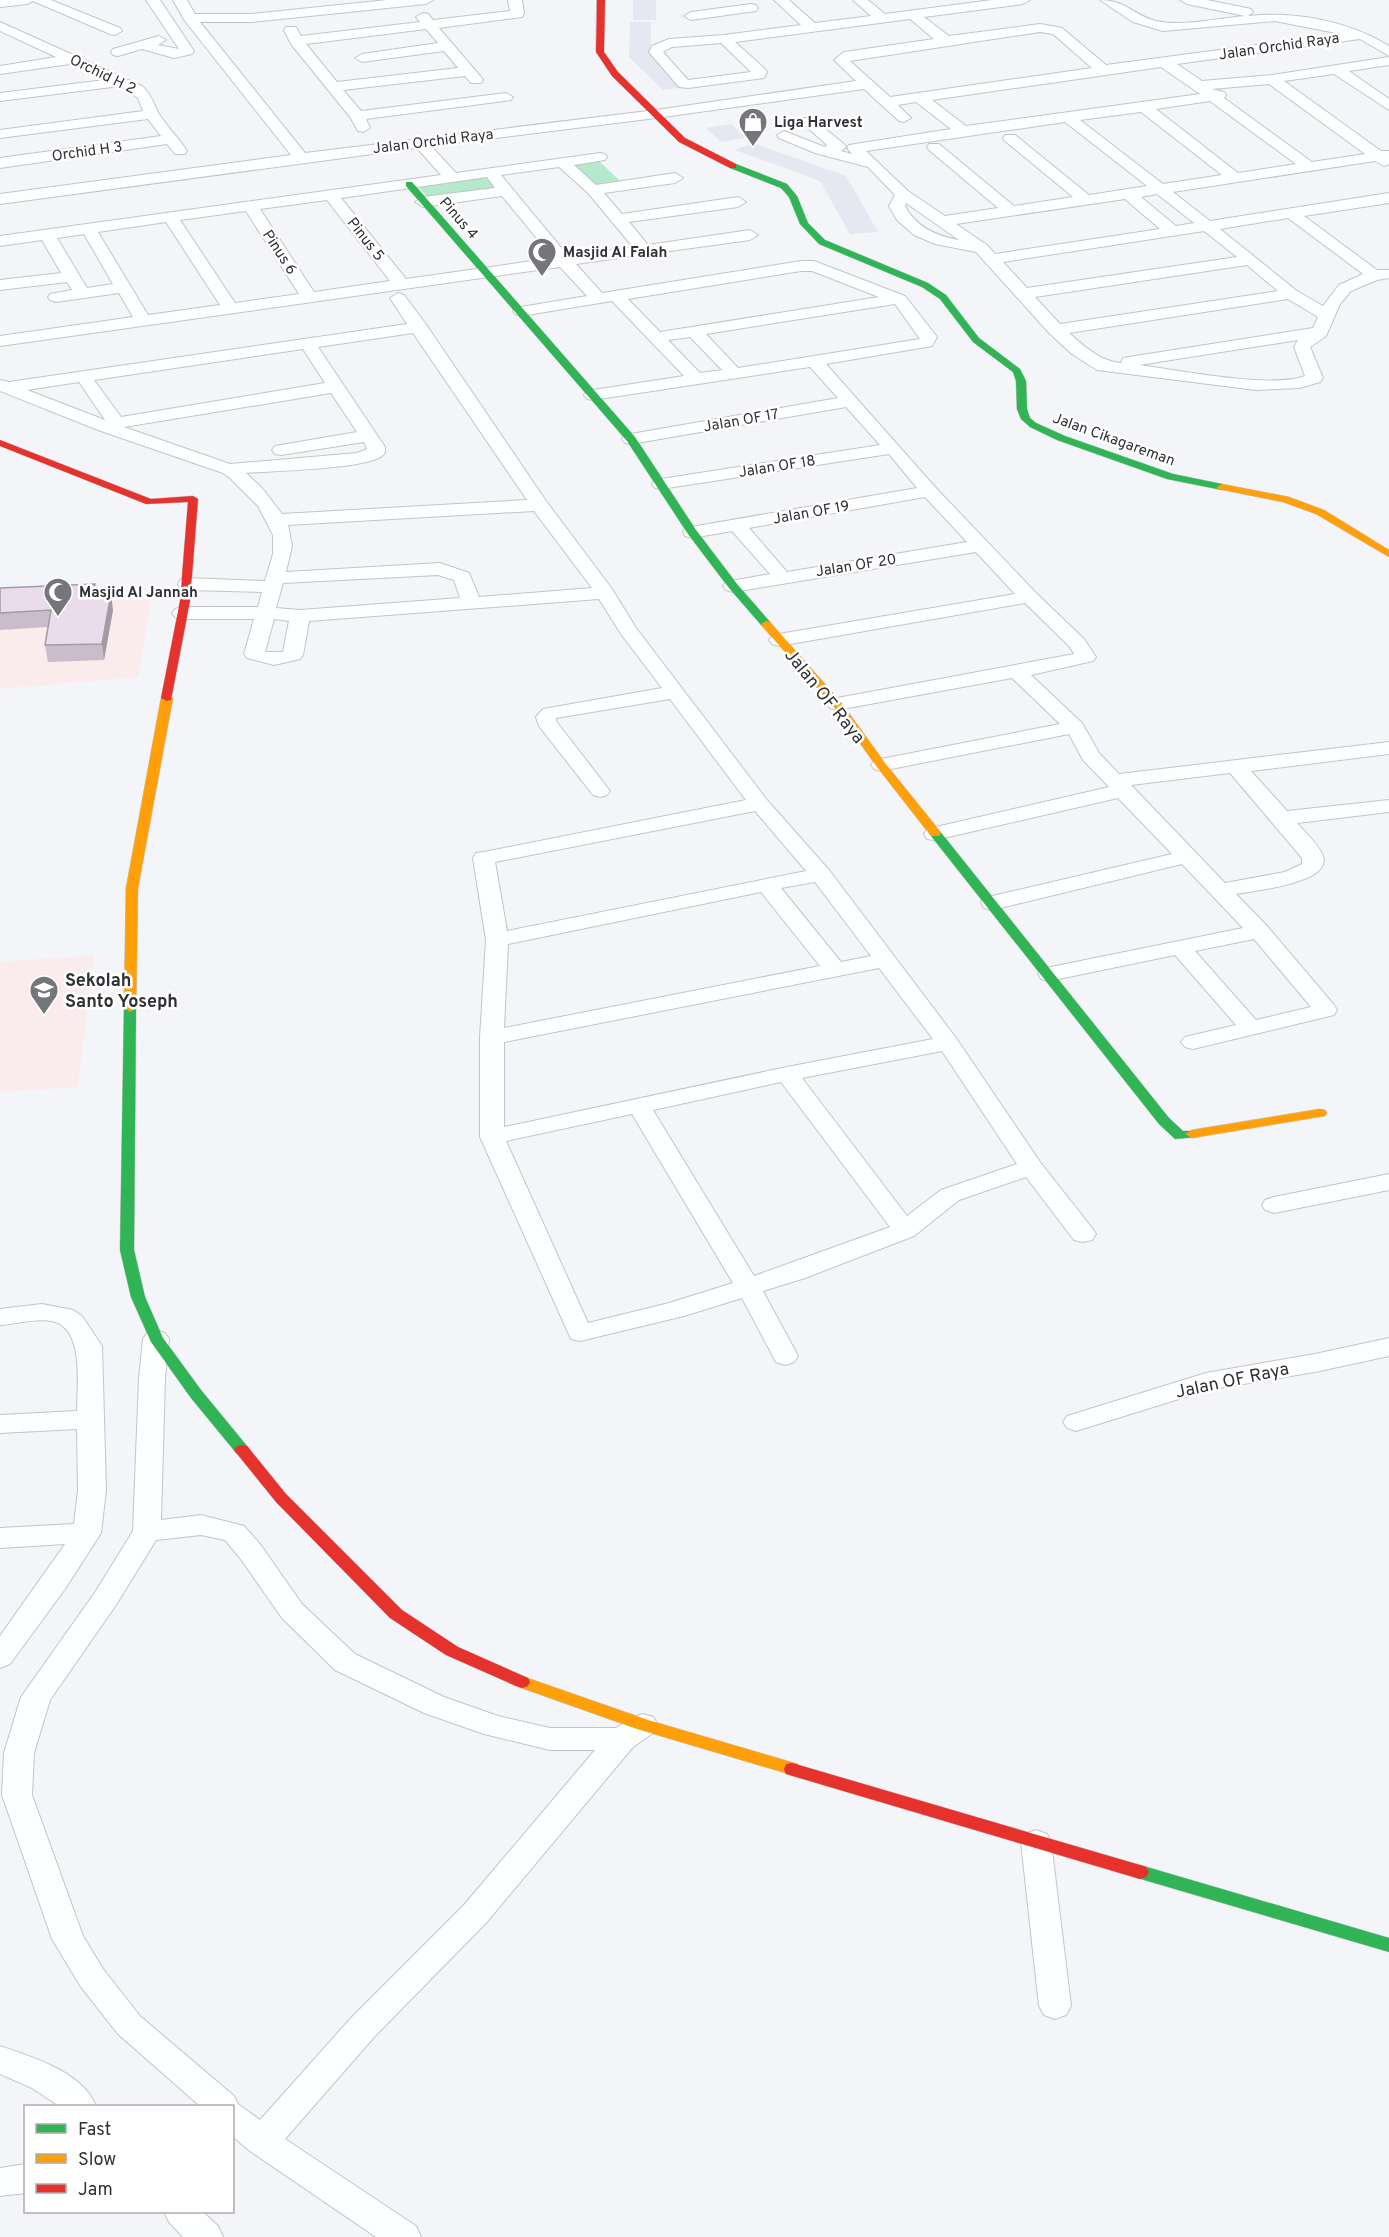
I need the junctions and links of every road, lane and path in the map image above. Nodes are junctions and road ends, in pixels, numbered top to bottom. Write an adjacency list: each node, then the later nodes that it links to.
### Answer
1 (25, 0): 19 (street); 21 (street)
2 (39, 0): 35 (street)
3 (153, 0): 47 (street)
4 (180, 0): 29 (street)
5 (272, 0): 26 (street)
6 (426, 0): 16 (street)
7 (515, 0): 33 (street)
8 (601, 0): 72 (street, Jalan Cikagareman)
9 (687, 0): 27 (street)
10 (712, 0): 22 (street)
11 (782, 0): 34 (street)
12 (931, 0): 23 (street)
13 (1023, 0): 23 (street)
14 (1107, 0): 28 (street)
15 (1187, 0): 28 (street)
16 (408, 1): 24 (street); 33 (street)
17 (880, 1): 18 (street)
18 (862, 2): 31 (street)
19 (0, 3)
20 (751, 8): 22 (street)
21 (0, 9)
22 (726, 10): 27 (street)
23 (943, 10): 25 (street)
24 (316, 14): 26 (street); 39 (street)
25 (912, 14): 31 (street); 44 (street)
26 (284, 15): 30 (street); 42 (street)
27 (691, 16): 43 (street)
28 (1275, 17): 38 (street)
29 (196, 18): 30 (street); 36 (street)
30 (247, 19): 36 (street)
31 (883, 19): 34 (street)
32 (0, 26): 40 (street, Orchid H 2)
33 (432, 26): 37 (street); 46 (street)
34 (813, 28): 41 (street)
35 (115, 31)
36 (208, 32): 85 (street)
37 (372, 33): 39 (street); 49 (street)
38 (1362, 35): 48 (street, Jalan Orchid Raya); 52 (street, Jalan Orchid Raya)
39 (334, 37): 42 (street)
40 (29, 39): 45 (street); 51 (street, Orchid H 2)
41 (724, 39): 43 (street); 43 (street)
42 (296, 41): 64 (street)
43 (699, 41)
44 (946, 41): 57 (street); 62 (street)
45 (0, 43)
46 (448, 46): 49 (street); 58 (street)
47 (118, 52)
48 (1389, 52)
49 (390, 54): 50 (street)
50 (362, 58)
51 (72, 59): 56 (street); 59 (street, Orchid H 2)
52 (1186, 59): 54 (street, Jalan Orchid Raya); 60 (street)
53 (1389, 61): 55 (street)
54 (1164, 62): 57 (street, Jalan Orchid Raya); 63 (street)
55 (1335, 68): 61 (street); 70 (street)
56 (0, 70)
57 (1104, 70): 67 (street, Jalan Orchid Raya)
58 (469, 71): 64 (street); 64 (street)
59 (120, 82): 66 (street); 71 (street, Orchid H 2)
60 (1225, 83): 61 (street); 63 (street)
61 (1277, 83): 65 (street); 86 (street)
62 (867, 84): 68 (street); 72 (street, Jalan Orchid Raya)
63 (1199, 86): 65 (street)
64 (332, 87)
65 (1211, 96): 69 (street); 90 (street)
66 (0, 97)
67 (920, 98): 68 (street, Jalan Orchid Raya); 77 (street)
68 (888, 102): 73 (street)
69 (1144, 106): 74 (street); 93 (street)
70 (1389, 106)
71 (150, 111): 76 (street); 78 (street); 82 (street, Orchid H 2)
72 (656, 114): 80 (street, Jalan Orchid Raya); 175 (street, Jalan Cikagareman)
73 (904, 118)
74 (1069, 118): 75 (street); 97 (street)
75 (998, 126): 77 (street); 79 (street)
76 (0, 128)
77 (963, 131): 81 (street)
78 (0, 134)
79 (1010, 138): 81 (street); 105 (street)
80 (420, 142): 85 (street, Jalan Orchid Raya); 92 (street)
81 (929, 142): 83 (street); 110 (street)
82 (177, 145): 88 (street, Orchid H 3)
83 (847, 148): 84 (street); 84 (street); 89 (street)
84 (820, 150): 89 (street)
85 (301, 158): 100 (street, Jalan Orchid Raya)
86 (1385, 159): 90 (street)
87 (562, 162): 91 (street); 96 (street); 98 (street)
88 (0, 163)
89 (873, 164): 103 (street)
90 (1309, 167): 93 (street)
91 (491, 173): 92 (street); 99 (street)
92 (452, 177): 95 (street)
93 (1234, 177): 97 (street)
94 (675, 178): 96 (street)
95 (409, 184): 102 (street); 106 (street, Pinus 4)
96 (629, 184): 98 (street)
97 (1158, 188): 101 (street); 115 (street)
98 (593, 190): 113 (street)
99 (506, 191): 106 (street); 125 (street)
100 (47, 192): 104 (street, Jalan Orchid Raya); 117 (street)
101 (1127, 193): 105 (street); 118 (street)
102 (330, 194): 108 (street); 131 (street, Pinus 5)
103 (903, 194): 114 (street); 123 (street)
104 (0, 199)
105 (1084, 199): 110 (street)
106 (423, 202): 126 (street, Pinus 4)
107 (738, 202): 113 (street)
108 (250, 205): 112 (street); 137 (street, Pinus 6)
109 (1385, 205): 111 (street)
110 (1009, 210): 114 (street)
111 (1291, 213): 115 (street); 127 (street)
112 (170, 217): 116 (street); 140 (street)
113 (619, 219): 122 (street)
114 (944, 221): 123 (street)
115 (1205, 227): 118 (street); 124 (street)
116 (88, 228): 117 (street); 130 (street)
117 (71, 230): 119 (street)
118 (1172, 231): 123 (street)
119 (46, 234): 121 (street); 128 (street)
120 (750, 235): 122 (street)
121 (0, 241)
122 (644, 250): 125 (street)
123 (986, 254): 133 (street)
124 (1250, 260): 133 (street); 134 (street)
125 (564, 261): 126 (street); 138 (street)
126 (485, 273): 131 (street); 141 (street, Jalan OF Raya)
127 (1382, 274): 142 (street)
128 (72, 276): 129 (street); 132 (street)
129 (0, 285)
130 (123, 288): 132 (street); 144 (street)
131 (400, 291): 137 (street); 145 (street, Pinus 5)
132 (82, 294): 136 (street)
133 (1023, 294): 146 (street)
134 (1291, 294): 142 (street); 146 (street)
135 (616, 296): 138 (street); 139 (street); 149 (street)
136 (56, 297)
137 (310, 298): 140 (street)
138 (599, 299): 141 (street)
139 (899, 299): 147 (street); 152 (street)
140 (232, 310): 144 (street)
141 (521, 311): 159 (street, Jalan OF Raya)
142 (1326, 315): 148 (street)
143 (0, 320): 150 (street)
144 (143, 321): 150 (street)
145 (418, 327): 151 (street); 170 (street, Pinus 5)
146 (1056, 330): 153 (street)
147 (694, 331): 149 (street); 154 (street)
148 (1320, 332): 153 (street); 153 (street)
149 (658, 337): 156 (street)
150 (4, 340)
151 (307, 344): 155 (street); 158 (street)
152 (814, 361): 154 (street); 160 (street)
153 (1103, 366)
154 (733, 372): 156 (street)
155 (83, 376): 157 (street); 161 (street)
156 (695, 378): 159 (street)
157 (5, 386): 161 (street)
158 (334, 387): 161 (street); 162 (street)
159 (593, 395): 163 (street, Jalan OF Raya)
160 (851, 401): 163 (street, Jalan OF 17); 165 (street)
161 (110, 424): 166 (street)
162 (367, 436): 166 (street); 167 (street)
163 (631, 439): 168 (street, Jalan OF Raya)
164 (0, 443): 178 (street)
165 (893, 448): 168 (street, Jalan OF 18); 169 (street)
166 (207, 461): 167 (street)
167 (229, 469): 171 (street)
168 (661, 484): 173 (street, Jalan OF Raya)
169 (930, 491): 172 (street, Jalan OF 19); 174 (street)
170 (539, 505): 171 (street); 180 (street, Pinus 5)
171 (276, 520): 177 (street)
172 (736, 525): 173 (street, Jalan OF 19); 176 (street)
173 (692, 532): 179 (street, Jalan OF Raya)
174 (980, 546): 176 (street, Jalan OF 20); 181 (street)
175 (1389, 554)
176 (783, 577): 179 (street, Jalan OF 20)
177 (274, 582): 178 (street); 182 (street); 184 (street)
178 (187, 584): 183 (street)
179 (733, 586): 186 (street, Jalan OF Raya)
180 (606, 593): 182 (street); 188 (street, Pinus 5)
181 (1029, 597): 186 (street); 187 (street)
182 (471, 602): 185 (street)
183 (182, 613): 184 (street); 226 (street)
184 (267, 613): 185 (street); 185 (street)
185 (300, 616)
186 (779, 640): 189 (street, Jalan OF Raya)
187 (1016, 670): 189 (street); 190 (street)
188 (675, 692): 195 (street); 196 (street, Pinus 5)
189 (837, 704): 192 (street, Jalan OF Raya)
190 (1075, 727): 192 (street); 194 (street)
191 (1389, 748): 193 (street)
192 (880, 765): 199 (street, Jalan OF Raya)
193 (1236, 767): 194 (street); 198 (street)
194 (1119, 786): 199 (street); 200 (street)
195 (600, 791)
196 (760, 804): 201 (street, Pinus 5); 206 (street)
197 (1389, 806): 198 (street)
198 (1282, 818): 203 (street)
199 (936, 834): 204 (street, Jalan OF Raya)
200 (1185, 857): 203 (street); 204 (street)
201 (821, 875): 202 (street); 208 (street, Pinus 5)
202 (766, 884): 206 (street); 209 (street)
203 (1218, 891): 205 (street)
204 (992, 903): 210 (street, Jalan OF Raya)
205 (1259, 931): 207 (street); 211 (street)
206 (497, 940): 212 (street)
207 (1181, 948): 210 (street); 211 (street)
208 (884, 960): 209 (street); 214 (street, Pinus 5)
209 (835, 969): 212 (street)
210 (1049, 975): 217 (street, Jalan OF Raya)
211 (1252, 1029): 213 (street)
212 (492, 1037): 218 (street)
213 (1193, 1042)
214 (948, 1043): 215 (street); 219 (street, Pinus 5)
215 (787, 1074): 216 (street); 222 (street)
216 (639, 1107): 218 (street); 224 (street)
217 (1320, 1113)
218 (492, 1137): 224 (street)
219 (1031, 1167): 222 (street); 223 (street, Pinus 5)
220 (1389, 1182): 221 (street)
221 (1274, 1205)
222 (905, 1230): 224 (street)
223 (1083, 1234)
224 (748, 1287): 228 (street)
225 (0, 1317): 229 (street)
226 (156, 1339): 232 (street); 236 (street)
227 (1389, 1347): 230 (street, Jalan OF Raya)
228 (784, 1356)
229 (92, 1419): 231 (street); 233 (street)
230 (1076, 1422)
231 (0, 1424)
232 (147, 1531): 236 (street); 242 (street)
233 (87, 1533): 234 (street); 235 (street)
234 (0, 1538)
235 (0, 1657)
236 (633, 1732): 237 (street); 244 (street)
237 (1036, 1842): 238 (street); 239 (street)
238 (1389, 1945)
239 (1055, 2006)
240 (0, 2060): 241 (street)
241 (79, 2105)
242 (221, 2105)
243 (234, 2118): 244 (street)
244 (262, 2141): 249 (street)
245 (24, 2178): 246 (street)
246 (0, 2182)
247 (183, 2213): 248 (street)
248 (206, 2237)
249 (404, 2237)

